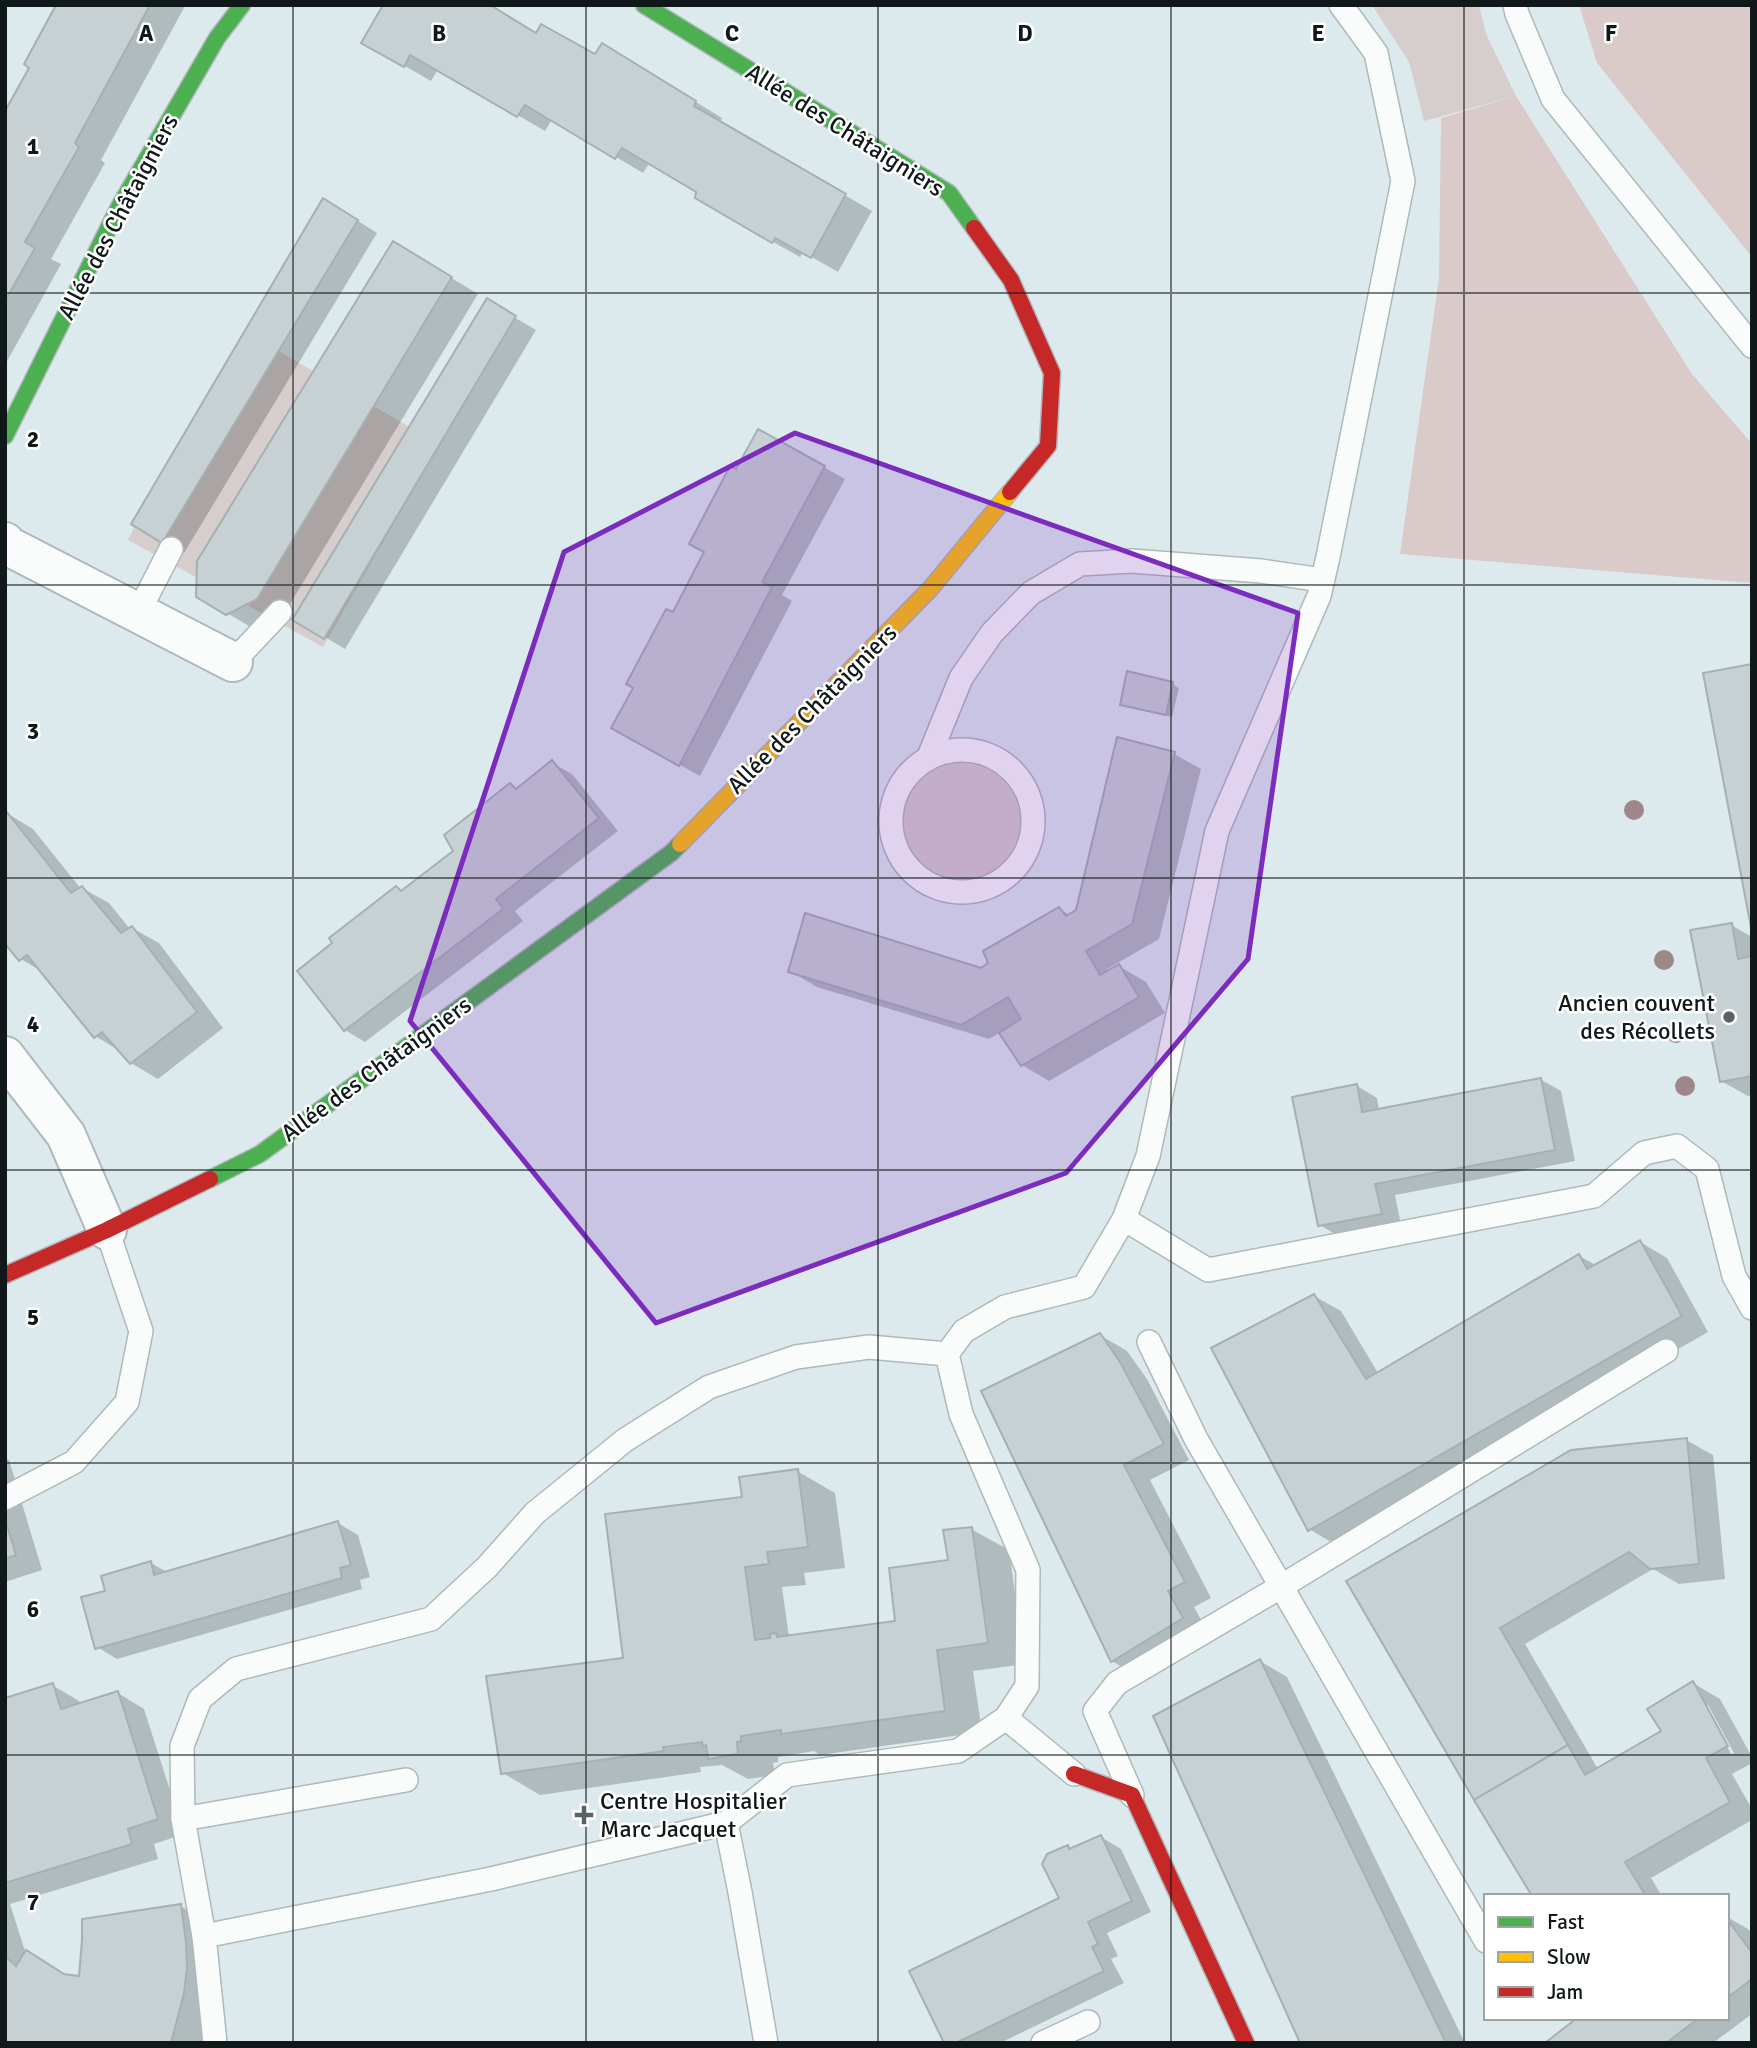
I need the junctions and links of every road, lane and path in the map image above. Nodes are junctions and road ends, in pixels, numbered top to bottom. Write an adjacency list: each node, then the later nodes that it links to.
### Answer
1 (242, 5): 6 (street, Allée des Châtaigniers)
2 (644, 5): 16 (street, Allée des Châtaigniers)
3 (1341, 5): 9 (lane)
4 (1515, 5): 5 (lane)
5 (1752, 346)
6 (5, 436)
7 (5, 542): 11 (street)
8 (171, 549): 11 (lane)
9 (1322, 580): 13 (lane); 15 (lane)
10 (280, 612): 12 (lane)
11 (138, 613): 12 (street)
12 (233, 662)
13 (928, 759): 13 (lane)
14 (5, 1056): 16 (street)
15 (1124, 1219): 18 (lane); 21 (lane)
16 (107, 1230): 17 (street, Allée des Châtaigniers); 22 (lane)
17 (5, 1275)
18 (1752, 1308)
19 (1149, 1342): 23 (lane)
20 (1665, 1351): 23 (lane)
21 (947, 1354): 24 (lane); 28 (lane)
22 (5, 1498)
23 (1282, 1586): 27 (lane); 31 (lane)
24 (1006, 1718): 25 (lane); 29 (lane)
25 (1074, 1774): 27 (street)
26 (406, 1780): 28 (lane)
27 (1132, 1795): 36 (street)
28 (183, 1819): 30 (lane)
29 (726, 1823): 30 (lane); 34 (lane)
30 (204, 1936): 33 (lane)
31 (1484, 1938)
32 (1088, 2022): 35 (lane)
33 (215, 2043)
34 (766, 2043)
35 (1043, 2043)
36 (1246, 2043)

